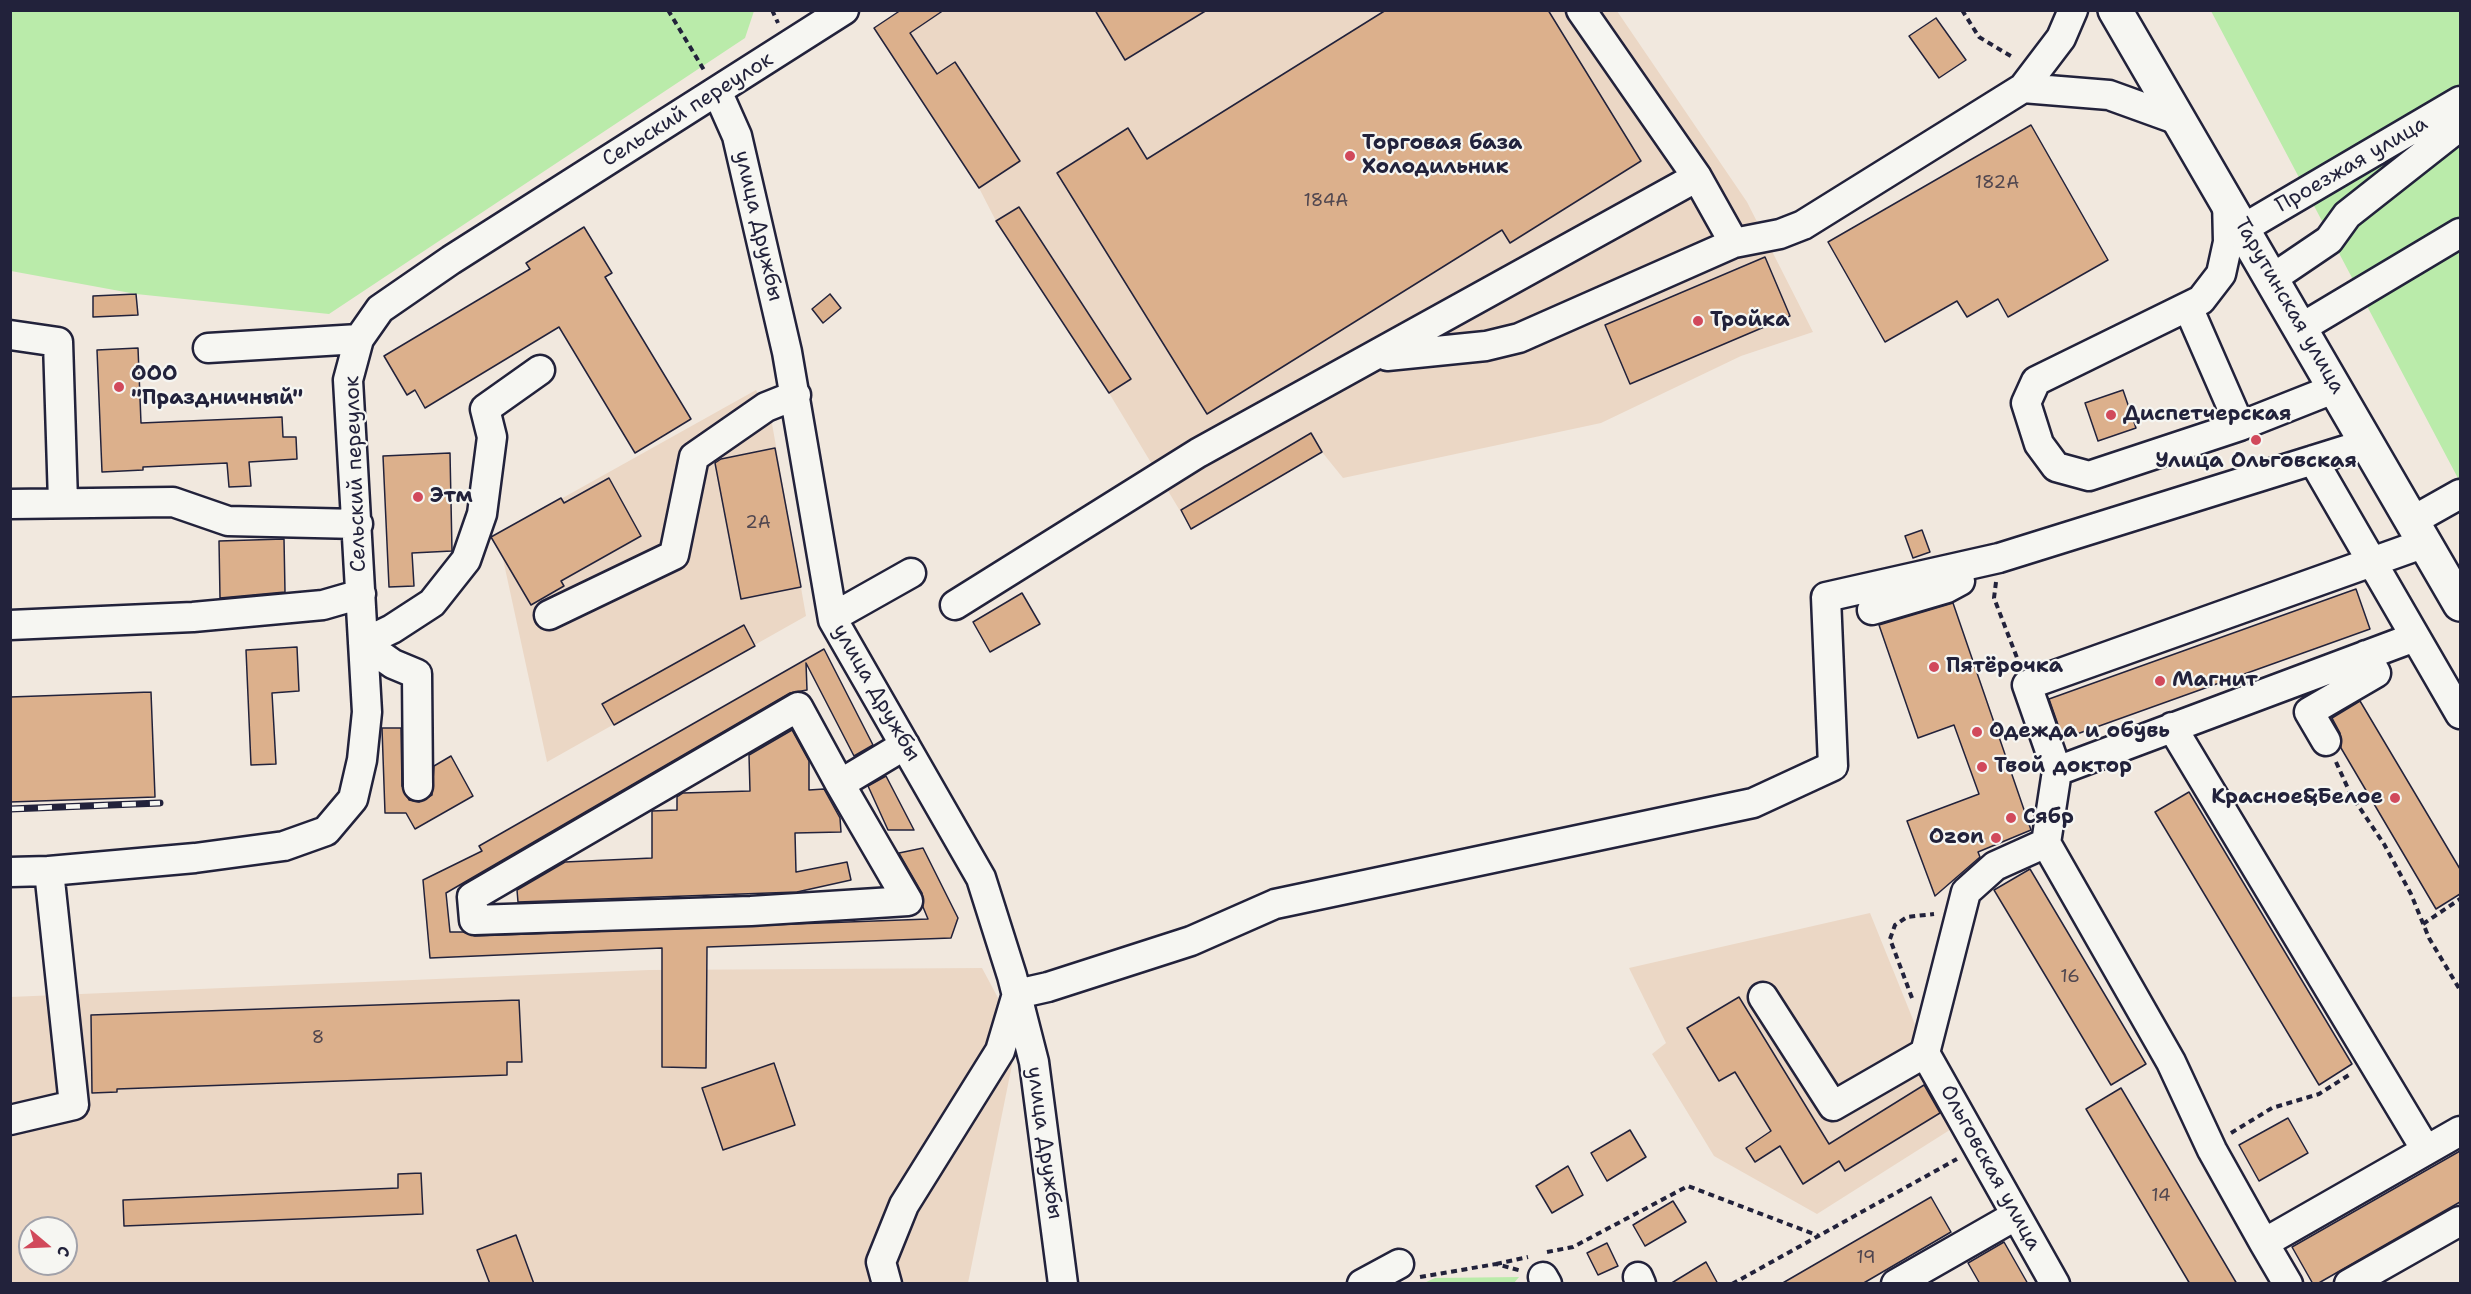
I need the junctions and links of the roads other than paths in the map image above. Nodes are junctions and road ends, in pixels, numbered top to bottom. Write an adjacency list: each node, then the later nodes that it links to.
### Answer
1 (844, 10): 6 (street, Сельский переулок)
2 (1581, 10): 10 (street)
3 (2073, 10): 5 (street)
4 (2121, 12): 8 (main road, Тарутинская улица)
5 (2026, 84): 8 (street); 14 (street)
6 (717, 91): 19 (street, Сельский переулок); 24 (street, улица Дружбы)
7 (2460, 101): 12 (street, Проезжая улица)
8 (2181, 121): 11 (main road, Тарутинская улица)
9 (2460, 126): 15 (street)
10 (1697, 177): 14 (street); 21 (street)
11 (2227, 199): 12 (main road, Тарутинская улица); 16 (street)
12 (2244, 228): 15 (main road, Тарутинская улица)
13 (2460, 233): 17 (street)
14 (1734, 243): 21 (street)
15 (2273, 279): 17 (main road, Тарутинская улица)
16 (2188, 308): 25 (street); 25 (street)
17 (2301, 328): 23 (main road, Тарутинская улица)
18 (10, 335): 29 (street)
19 (359, 339): 20 (street); 31 (street, Сельский переулок)
20 (208, 348)
21 (1374, 357): 38 (street)
22 (540, 370): 44 (street)
23 (2336, 387): 25 (street); 26 (main road, Тарутинская улица)
24 (796, 395): 40 (street); 41 (street, улица Дружбы)
25 (2240, 426)
26 (2368, 443): 27 (street); 32 (main road, Тарутинская улица)
27 (2313, 460): 33 (street); 34 (street)
28 (2460, 494): 32 (street)
29 (63, 502): 30 (street); 31 (street)
30 (10, 504)
31 (358, 524): 36 (street, Сельский переулок)
32 (2419, 532): 34 (street); 37 (main road, Тарутинская улица)
33 (1999, 558): 39 (street); 56 (street)
34 (2372, 562): 43 (street); 50 (street)
35 (911, 573): 41 (street)
36 (361, 594): 42 (street); 44 (street, Сельский переулок)
37 (2460, 604)
38 (955, 605)
39 (1872, 610)
40 (549, 615)
41 (832, 617): 49 (street, улица Дружбы)
42 (10, 625)
43 (2415, 637): 45 (street); 46 (street)
44 (363, 643): 52 (street); 54 (street, Сельский переулок)
45 (2366, 655): 47 (street); 48 (street)
46 (2460, 714)
47 (2172, 727): 50 (street); 61 (street)
48 (2326, 741)
49 (905, 745): 51 (street); 56 (street, улица Дружбы)
50 (2057, 771): 53 (street)
51 (840, 784): 51 (street)
52 (418, 786)
53 (2046, 843): 58 (street); 64 (street)
54 (49, 871): 55 (street, Сельский переулок); 59 (street)
55 (10, 872)
56 (1017, 994): 66 (street); 67 (street, улица Дружбы)
57 (1763, 997): 58 (street)
58 (1925, 1053): 62 (street, Ольговская улица)
59 (10, 1120)
60 (2460, 1131): 61 (street)
61 (2426, 1150): 64 (street)
62 (2015, 1216): 69 (street); 70 (street, Ольговская улица)
63 (2460, 1221): 72 (street)
64 (2264, 1243): 71 (street)
65 (1406, 1271): 68 (street)
66 (886, 1284)
67 (1063, 1284)
68 (1362, 1284)
69 (1896, 1284)
70 (2055, 1284)
71 (2288, 1284)
72 (2349, 1284)

